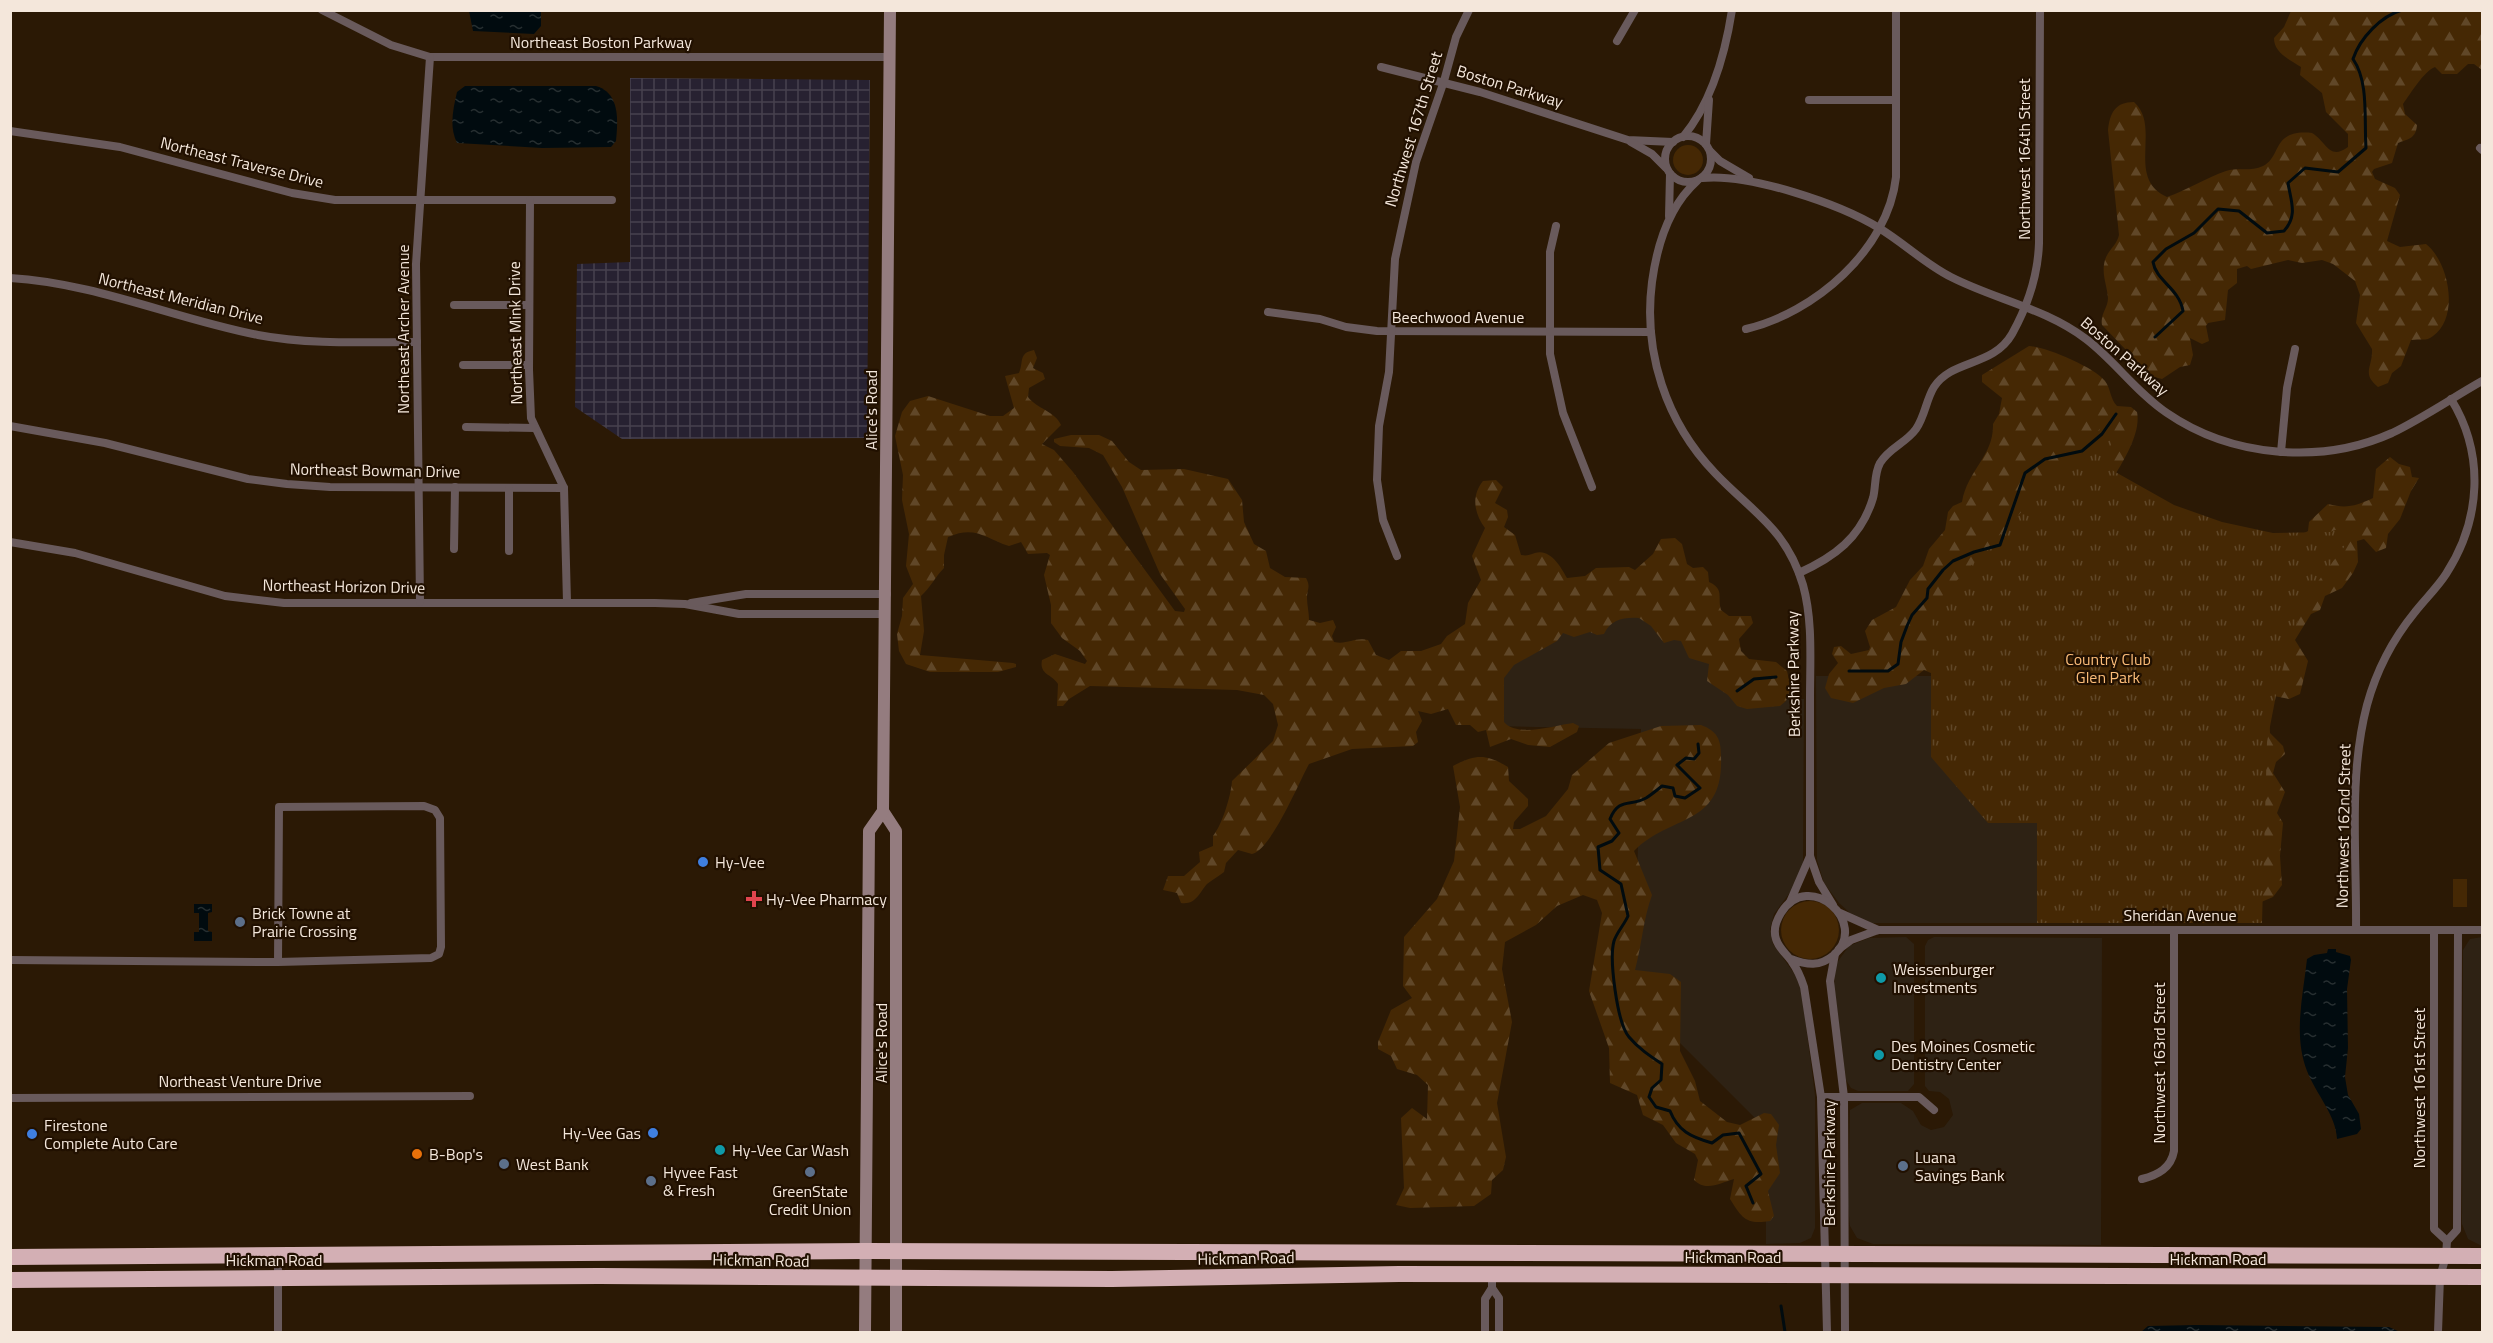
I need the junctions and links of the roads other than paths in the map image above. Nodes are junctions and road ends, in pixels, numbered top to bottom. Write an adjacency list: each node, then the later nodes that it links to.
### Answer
1 (322, 10): 9 (street, Northeast Boston Parkway)
2 (890, 10): 10 (main road, Alice's Road)
3 (1469, 10): 12 (street, Northwest 167th Street)
4 (1635, 10): 8 (street)
5 (1732, 10): 13 (street)
6 (1896, 10): 15 (street)
7 (2040, 10): 33 (street, Northwest 164th Street)
8 (1617, 41)
9 (430, 57): 10 (street, Northeast Boston Parkway); 24 (street, Northeast Archer Avenue)
10 (890, 57): 59 (main road, Alice's Road)
11 (1381, 67): 12 (street, Boston Parkway)
12 (1444, 81): 18 (street, Boston Parkway); 36 (street, Northwest 167th Street)
13 (1709, 95): 17 (street); 20 (street)
14 (1809, 100): 15 (street)
15 (1896, 100): 29 (street)
16 (10, 131): 24 (street, Northeast Traverse Drive)
17 (1683, 137): 19 (street); 20 (street)
18 (1628, 140): 19 (street, Boston Parkway); 21 (street, Boston Parkway)
19 (1672, 142): 21 (street)
20 (1708, 147): 22 (street); 23 (street, Boston Parkway)
21 (1669, 172): 22 (street); 27 (street, Berkshire Parkway)
22 (1700, 179): 23 (street, Boston Parkway); 27 (street, Berkshire Parkway)
23 (1755, 181): 29 (street, Boston Parkway)
24 (420, 200): 25 (street, Northeast Traverse Drive); 39 (street, Northeast Archer Avenue)
25 (530, 200): 26 (street, Northeast Traverse Drive); 32 (street, Northeast Mink Drive)
26 (612, 200)
27 (1668, 220): 38 (street, Berkshire Parkway)
28 (1556, 226): 37 (street)
29 (1878, 227): 33 (street, Boston Parkway); 35 (street)
30 (10, 278): 39 (street, Northeast Meridian Drive)
31 (454, 305): 32 (street)
32 (529, 305): 42 (street, Northeast Mink Drive)
33 (2025, 305): 48 (street, Boston Parkway); 58 (street, Northwest 164th Street)
34 (1268, 312): 36 (street, Beechwood Avenue)
35 (1746, 329)
36 (1390, 332): 37 (street, Beechwood Avenue); 57 (street, Northwest 167th Street)
37 (1549, 332): 38 (street, Beechwood Avenue); 51 (street)
38 (1651, 332): 58 (street, Berkshire Parkway)
39 (417, 342): 49 (street, Northeast Archer Avenue)
40 (2295, 349): 48 (street)
41 (463, 365): 42 (street)
42 (529, 365): 47 (street, Northeast Mink Drive)
43 (2482, 381): 44 (street, Boston Parkway)
44 (2451, 399): 48 (street, Boston Parkway); 71 (street, Northwest 162nd Street)
45 (10, 426): 49 (street, Northeast Bowman Drive)
46 (466, 427): 47 (street)
47 (535, 428): 53 (street, Northeast Mink Drive)
48 (2281, 452)
49 (418, 487): 50 (street, Northeast Bowman Drive); 60 (street, Northeast Archer Avenue)
50 (455, 487): 52 (street, Northeast Bowman Drive); 55 (street)
51 (1592, 487)
52 (509, 488): 53 (street, Northeast Bowman Drive); 56 (street)
53 (564, 488): 61 (street, Northeast Mink Drive)
54 (10, 542): 60 (street, Northeast Horizon Drive)
55 (454, 549)
56 (509, 551)
57 (1397, 556)
58 (1799, 573): 65 (street, Berkshire Parkway)
59 (887, 594): 62 (street, Northeast Horizon Drive); 63 (main road, Alice's Road)
60 (420, 602): 61 (street, Northeast Horizon Drive)
61 (567, 602): 62 (street, Northeast Horizon Drive)
62 (685, 604): 63 (street, Northeast Horizon Drive)
63 (886, 614): 64 (main road, Alice's Road)
64 (883, 811): 86 (main road, Alice's Road); 87 (main road, Alice's Road)
65 (1810, 856): 66 (street, Berkshire Parkway); 67 (street, Berkshire Parkway)
66 (1789, 903): 67 (street); 76 (street)
67 (1833, 904): 68 (street)
68 (1840, 913): 69 (street, Sheridan Avenue); 75 (street)
69 (1878, 930): 70 (street, Sheridan Avenue); 75 (street, Sheridan Avenue)
70 (2174, 930): 71 (street, Sheridan Avenue); 84 (street, Northwest 163rd Street)
71 (2356, 930): 72 (street, Sheridan Avenue)
72 (2434, 930): 73 (street, Sheridan Avenue); 85 (street, Northwest 161st Street)
73 (2458, 930): 74 (street, Sheridan Avenue); 85 (street)
74 (2482, 930)
75 (1837, 952): 76 (street); 81 (street, Berkshire Parkway)
76 (1791, 959): 80 (street, Berkshire Parkway)
77 (10, 960): 78 (street)
78 (278, 962): 78 (street)
79 (470, 1096): 82 (street, Northeast Venture Drive)
80 (1821, 1097): 81 (street); 90 (street, Berkshire Parkway)
81 (1844, 1097): 83 (street); 94 (street, Berkshire Parkway)
82 (10, 1098)
83 (1934, 1110)
84 (2142, 1179)
85 (2447, 1248): 92 (highway, Hickman Road); 94 (highway, Hickman Road); 97 (street)
86 (866, 1251): 87 (highway, Hickman Road); 91 (highway, Hickman Road); 100 (main road, Alice's Road)
87 (896, 1252): 88 (highway, Hickman Road); 101 (main road, Alice's Road)
88 (1497, 1253): 89 (highway, Hickman Road); 95 (highway)
89 (1665, 1254): 90 (highway, Hickman Road); 103 (highway)
90 (1825, 1254): 94 (highway, Hickman Road); 96 (street, Berkshire Parkway)
91 (278, 1256): 93 (highway, Hickman Road); 99 (street)
92 (2482, 1256)
93 (10, 1257)
94 (1846, 1265): 96 (highway, Hickman Road); 97 (highway, Hickman Road); 110 (street, Berkshire Parkway)
95 (1340, 1274): 101 (highway, Hickman Road); 103 (highway, Hickman Road)
96 (1826, 1275): 103 (highway, Hickman Road); 109 (street, Berkshire Parkway)
97 (2440, 1277): 98 (highway, Hickman Road); 111 (street)
98 (2482, 1277)
99 (277, 1278): 100 (highway, Hickman Road); 102 (highway, Hickman Road); 104 (street)
100 (865, 1279): 101 (highway, Hickman Road); 105 (main road, Alice's Road)
101 (896, 1279): 106 (main road, Alice's Road)
102 (10, 1280)
103 (1492, 1281): 107 (street); 108 (street)
104 (278, 1332)
105 (865, 1332)
106 (896, 1332)
107 (1485, 1332)
108 (1499, 1332)
109 (1827, 1332)
110 (1845, 1332)
111 (2438, 1332)

